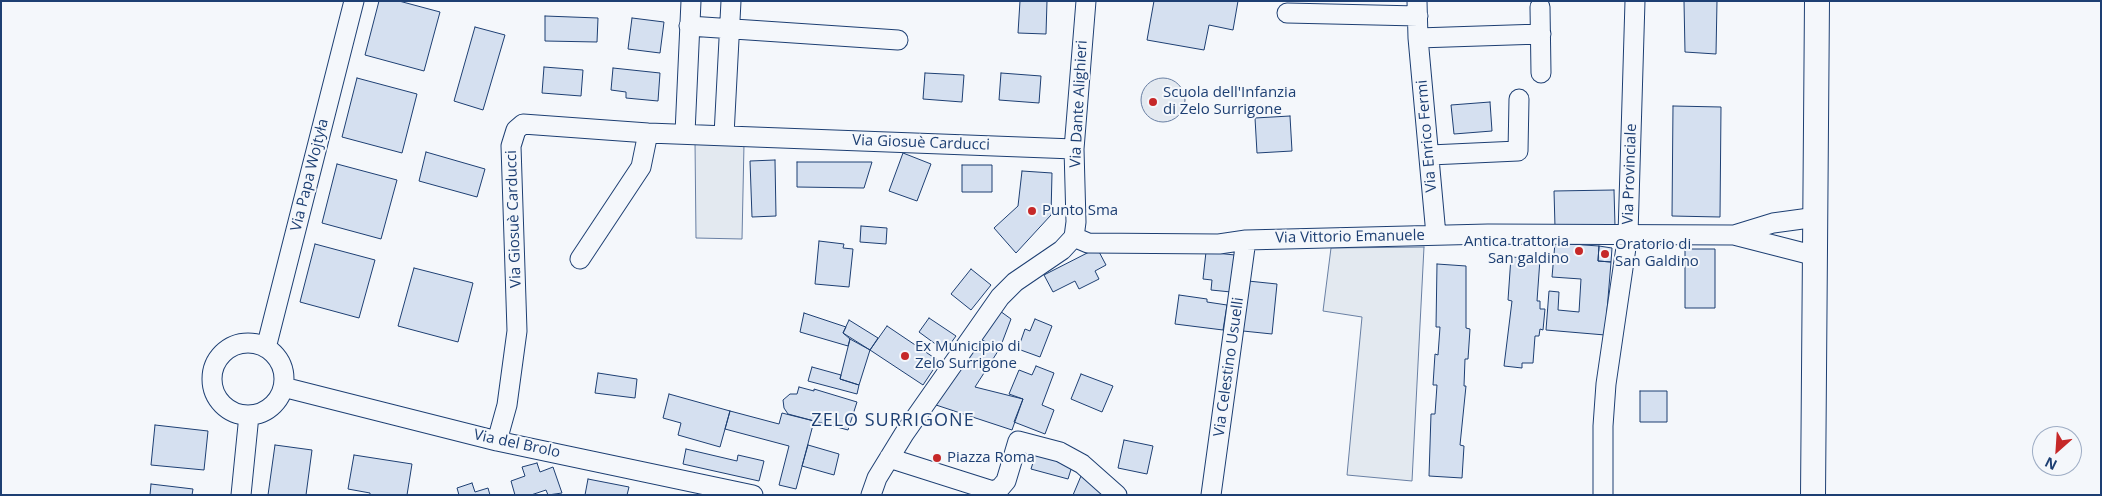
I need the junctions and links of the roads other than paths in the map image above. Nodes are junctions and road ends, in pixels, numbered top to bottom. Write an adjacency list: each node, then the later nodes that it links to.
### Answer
1 (354, 1): 30 (street, Via Papa Wojtyła)
2 (691, 1): 10 (street)
3 (1086, 1): 20 (street, Via Dante Alighieri)
4 (1635, 1): 23 (street, Via Provinciale)
5 (1817, 1): 22 (main road)
6 (730, 2): 11 (street)
7 (1540, 7): 12 (street)
8 (1417, 9): 9 (street); 13 (street, Via Enrico Fermi)
9 (1287, 13)
10 (689, 26): 11 (street); 18 (street)
11 (728, 28): 14 (street); 19 (street)
12 (1541, 34): 13 (street); 15 (street)
13 (1418, 38): 21 (street, Via Enrico Fermi)
14 (898, 40)
15 (1541, 73)
16 (1518, 100): 21 (street)
17 (648, 133): 18 (street, Via Giosuè Carducci); 29 (street); 33 (street, Via Giosuè Carducci)
18 (685, 133): 19 (street, Via Giosuè Carducci)
19 (724, 135): 20 (street, Via Giosuè Carducci)
20 (1074, 149): 26 (street, Via Dante Alighieri)
21 (1430, 155): 24 (street, Via Enrico Fermi)
22 (1817, 217): 25 (street); 28 (main road)
23 (1628, 234): 24 (street, Via Vittorio Emanuele); 25 (street, Via Vittorio Emanuele); 40 (street, Via Provinciale)
24 (1436, 235): 27 (street, Via Vittorio Emanuele)
25 (1734, 235): 28 (street)
26 (1074, 237): 27 (street, Via Vittorio Emanuele); 34 (street)
27 (1246, 240): 39 (street, Via Celestino Usuelli)
28 (1816, 256): 41 (main road)
29 (580, 259)
30 (266, 348): 31 (street); 32 (street)
31 (283, 387): 32 (street); 33 (street, Via del Brolo)
32 (249, 415): 35 (street)
33 (497, 441): 36 (street, Via del Brolo)
34 (888, 458): 37 (street); 38 (street)
35 (241, 495)
36 (753, 495)
37 (871, 495)
38 (1117, 495)
39 (1212, 495)
40 (1603, 495)
41 (1813, 495)

